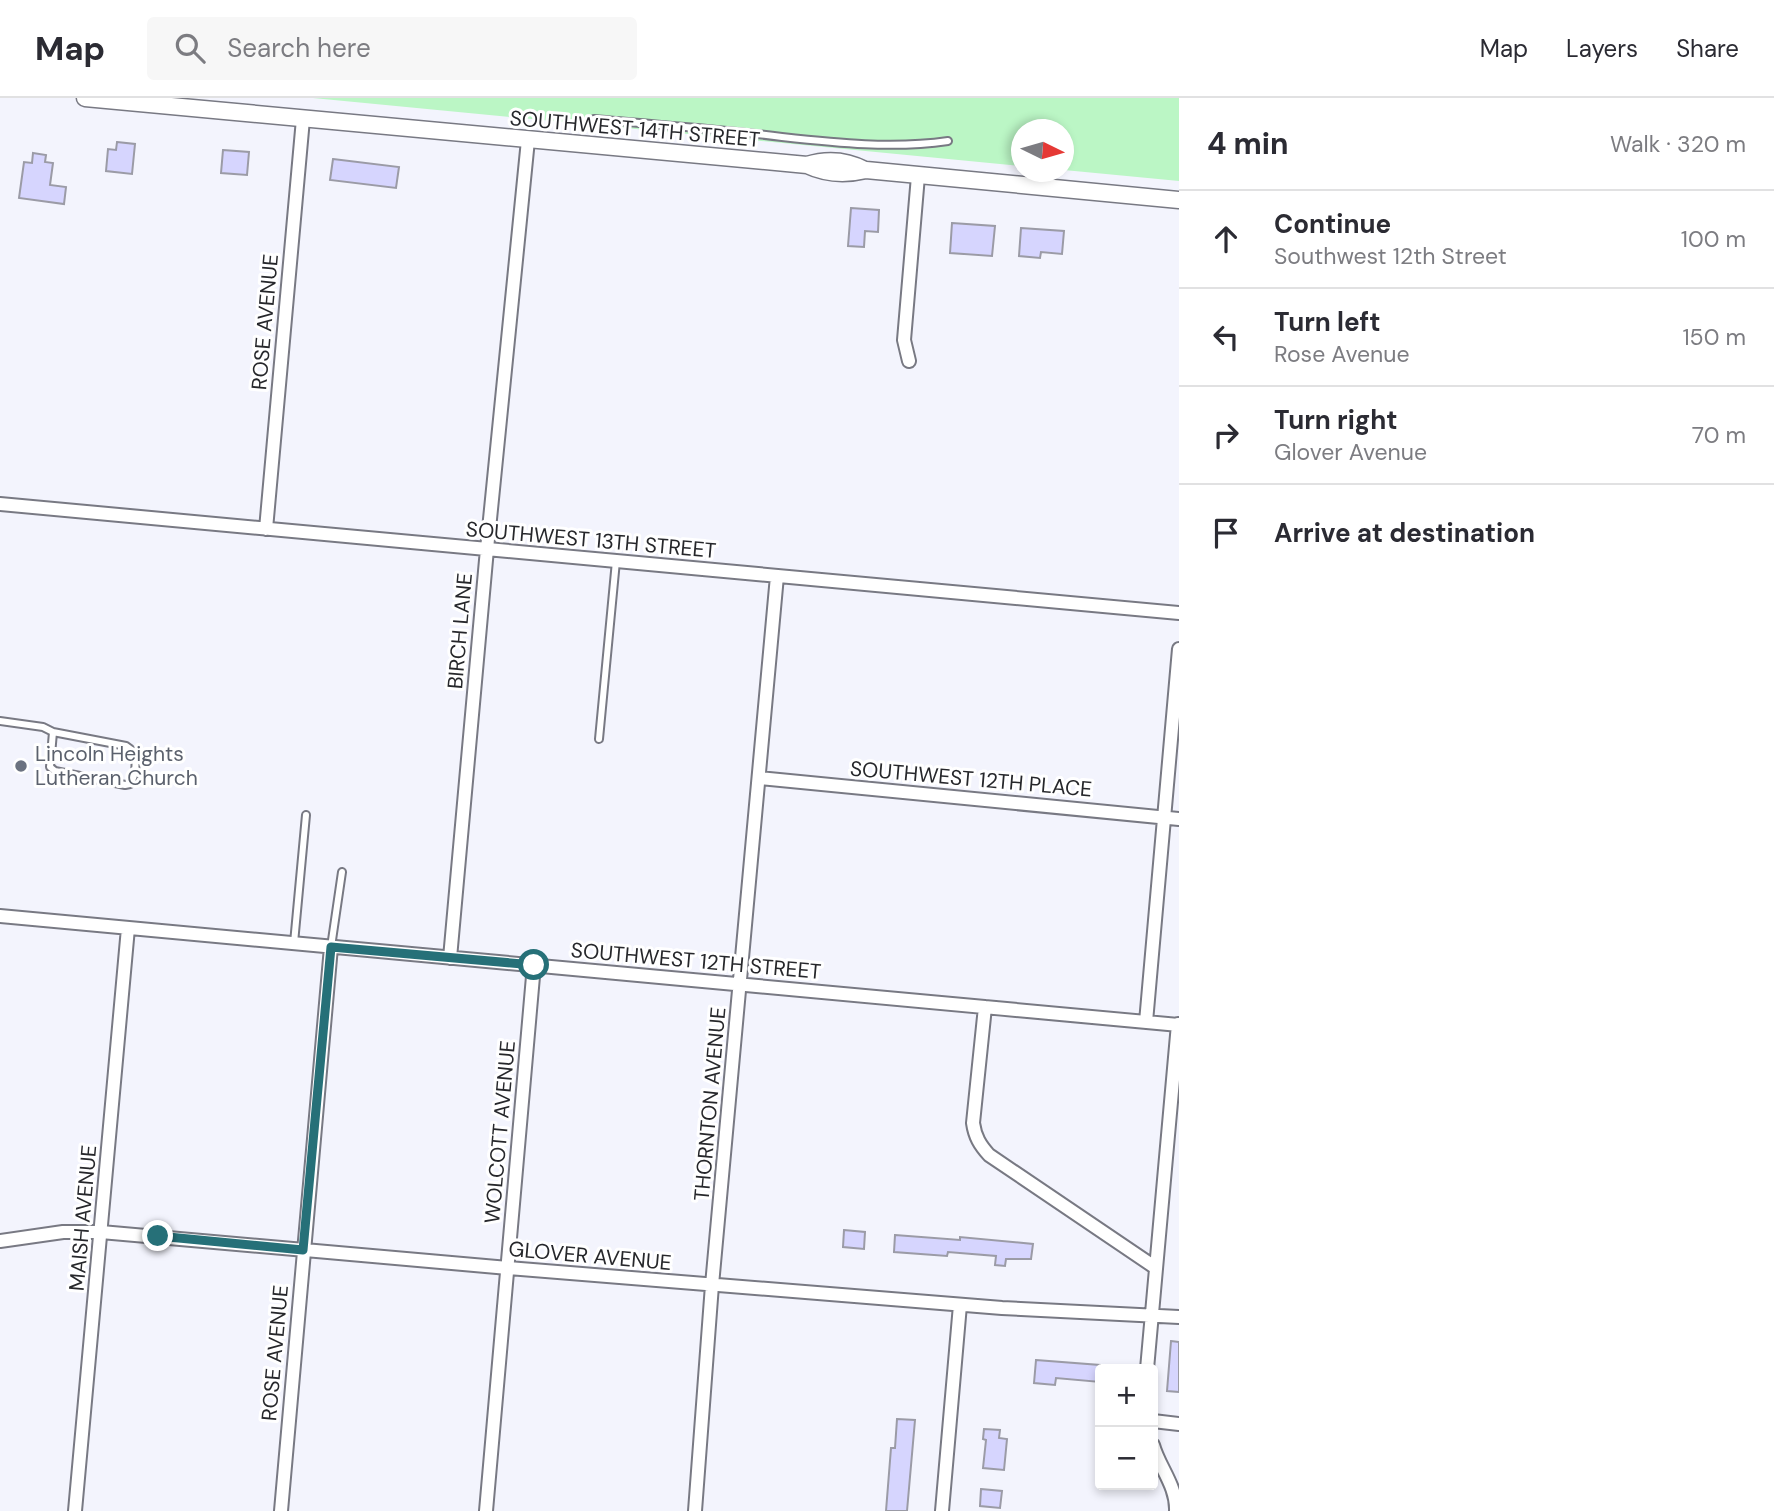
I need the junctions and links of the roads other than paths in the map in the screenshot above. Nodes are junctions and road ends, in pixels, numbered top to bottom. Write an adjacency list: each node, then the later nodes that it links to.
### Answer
1 (85, 98): 2 (street, SOUTHWEST 14TH STREET)
2 (303, 119): 4 (street, SOUTHWEST 14TH STREET); 10 (street, ROSE AVENUE)
3 (594, 119): 5 (lane)
4 (528, 140): 6 (street, SOUTHWEST 14TH STREET); 11 (street, BIRCH LANE)
5 (948, 141)
6 (918, 176): 7 (street, SOUTHWEST 14TH STREET); 8 (street)
7 (1179, 200)
8 (909, 361)
9 (0, 503): 10 (street, SOUTHWEST 13TH STREET)
10 (266, 529): 11 (street, SOUTHWEST 13TH STREET)
11 (487, 549): 12 (street, SOUTHWEST 13TH STREET); 28 (street, BIRCH LANE)
12 (616, 561): 13 (street, SOUTHWEST 13TH STREET); 18 (lane)
13 (776, 576): 14 (street, SOUTHWEST 13TH STREET); 19 (street, THORNTON AVENUE)
14 (1179, 612)
15 (1179, 649): 21 (street)
16 (0, 721): 17 (lane)
17 (53, 732): 17 (lane)
18 (599, 739)
19 (759, 778): 21 (street, SOUTHWEST 12TH PLACE); 30 (street, THORNTON AVENUE)
20 (306, 815): 26 (lane)
21 (1164, 817): 22 (street, SOUTHWEST 12TH PLACE); 32 (street)
22 (1179, 818)
23 (342, 872): 27 (lane)
24 (0, 916): 25 (street, SOUTHWEST 12TH STREET)
25 (128, 928): 26 (street, SOUTHWEST 12TH STREET); 34 (street, MAISH AVENUE)
26 (294, 943): 27 (street, SOUTHWEST 12TH STREET)
27 (331, 947): 28 (street, SOUTHWEST 12TH STREET); 36 (street, ROSE AVENUE)
28 (450, 958): 29 (street, SOUTHWEST 12TH STREET)
29 (534, 965): 30 (street, SOUTHWEST 12TH STREET); 37 (street, WOLCOTT AVENUE)
30 (740, 985): 31 (street, SOUTHWEST 12TH STREET); 39 (street, THORNTON AVENUE)
31 (985, 1007): 32 (street, SOUTHWEST 12TH STREET); 38 (street)
32 (1146, 1022): 33 (street, SOUTHWEST 12TH STREET)
33 (1178, 1025): 38 (street)
34 (101, 1232): 35 (street, GLOVER AVENUE); 36 (street, GLOVER AVENUE); 47 (street, MAISH AVENUE)
35 (0, 1241)
36 (303, 1250): 37 (street, GLOVER AVENUE); 48 (street, ROSE AVENUE)
37 (508, 1268): 39 (street, GLOVER AVENUE); 49 (street, WOLCOTT AVENUE)
38 (1156, 1268): 41 (street)
39 (712, 1285): 40 (street, GLOVER AVENUE); 50 (street, THORNTON AVENUE)
40 (960, 1305): 41 (street, GLOVER AVENUE); 51 (street)
41 (1152, 1315): 42 (street, GLOVER AVENUE); 43 (street)
42 (1179, 1317)
43 (1147, 1364)
44 (1158, 1422): 45 (street)
45 (1179, 1424)
46 (1158, 1459): 52 (street)
47 (75, 1511)
48 (281, 1511)
49 (486, 1511)
50 (695, 1511)
51 (942, 1511)
52 (1176, 1511)

